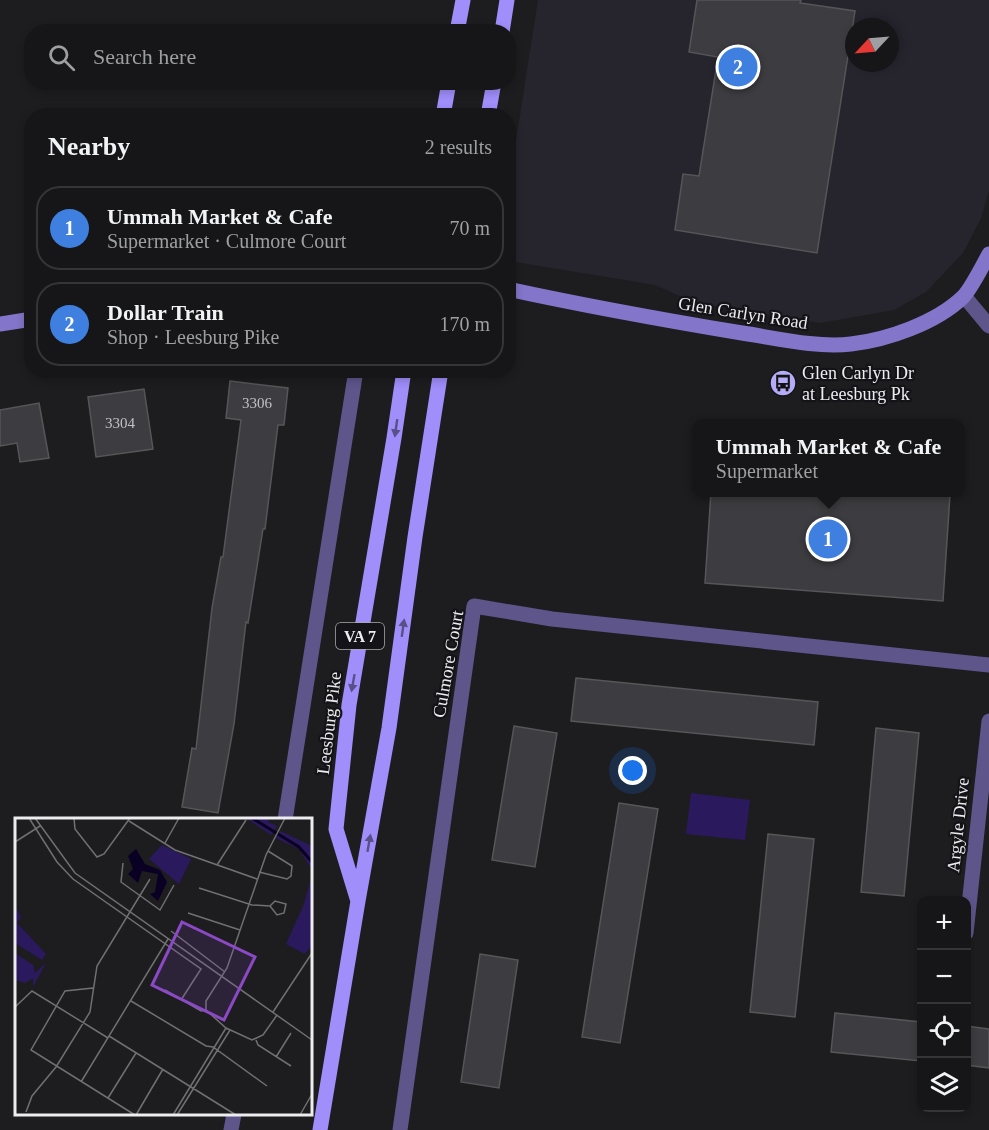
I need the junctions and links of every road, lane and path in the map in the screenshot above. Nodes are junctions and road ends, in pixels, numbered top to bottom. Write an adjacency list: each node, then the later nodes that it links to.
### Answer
1 (463, 0): 3 (main road)
2 (507, 0): 4 (main road)
3 (458, 24)
4 (503, 24)
5 (448, 90): 7 (main road)
6 (493, 90): 8 (main road)
7 (444, 108)
8 (489, 108)
9 (989, 254): 11 (street)
10 (516, 291): 11 (street, Glen Carlyn Road)
11 (964, 296): 14 (street)
12 (24, 321): 13 (street)
13 (0, 324)
14 (989, 326)
15 (356, 378): 20 (street)
16 (403, 378): 22 (main road, Leesburg Pike / VA 7, one-way to 22)
17 (440, 378): 22 (main road, Leesburg Pike / VA 7, one-way to 17)
18 (989, 665): 26 (street, Culmore Court)
19 (989, 722): 21 (street, Argyle Drive)
20 (285, 818)
21 (970, 896)
22 (358, 901): 25 (main road, Leesburg Pike / VA 7)
23 (234, 1115): 24 (street)
24 (231, 1130)
25 (320, 1130)
26 (400, 1130)

